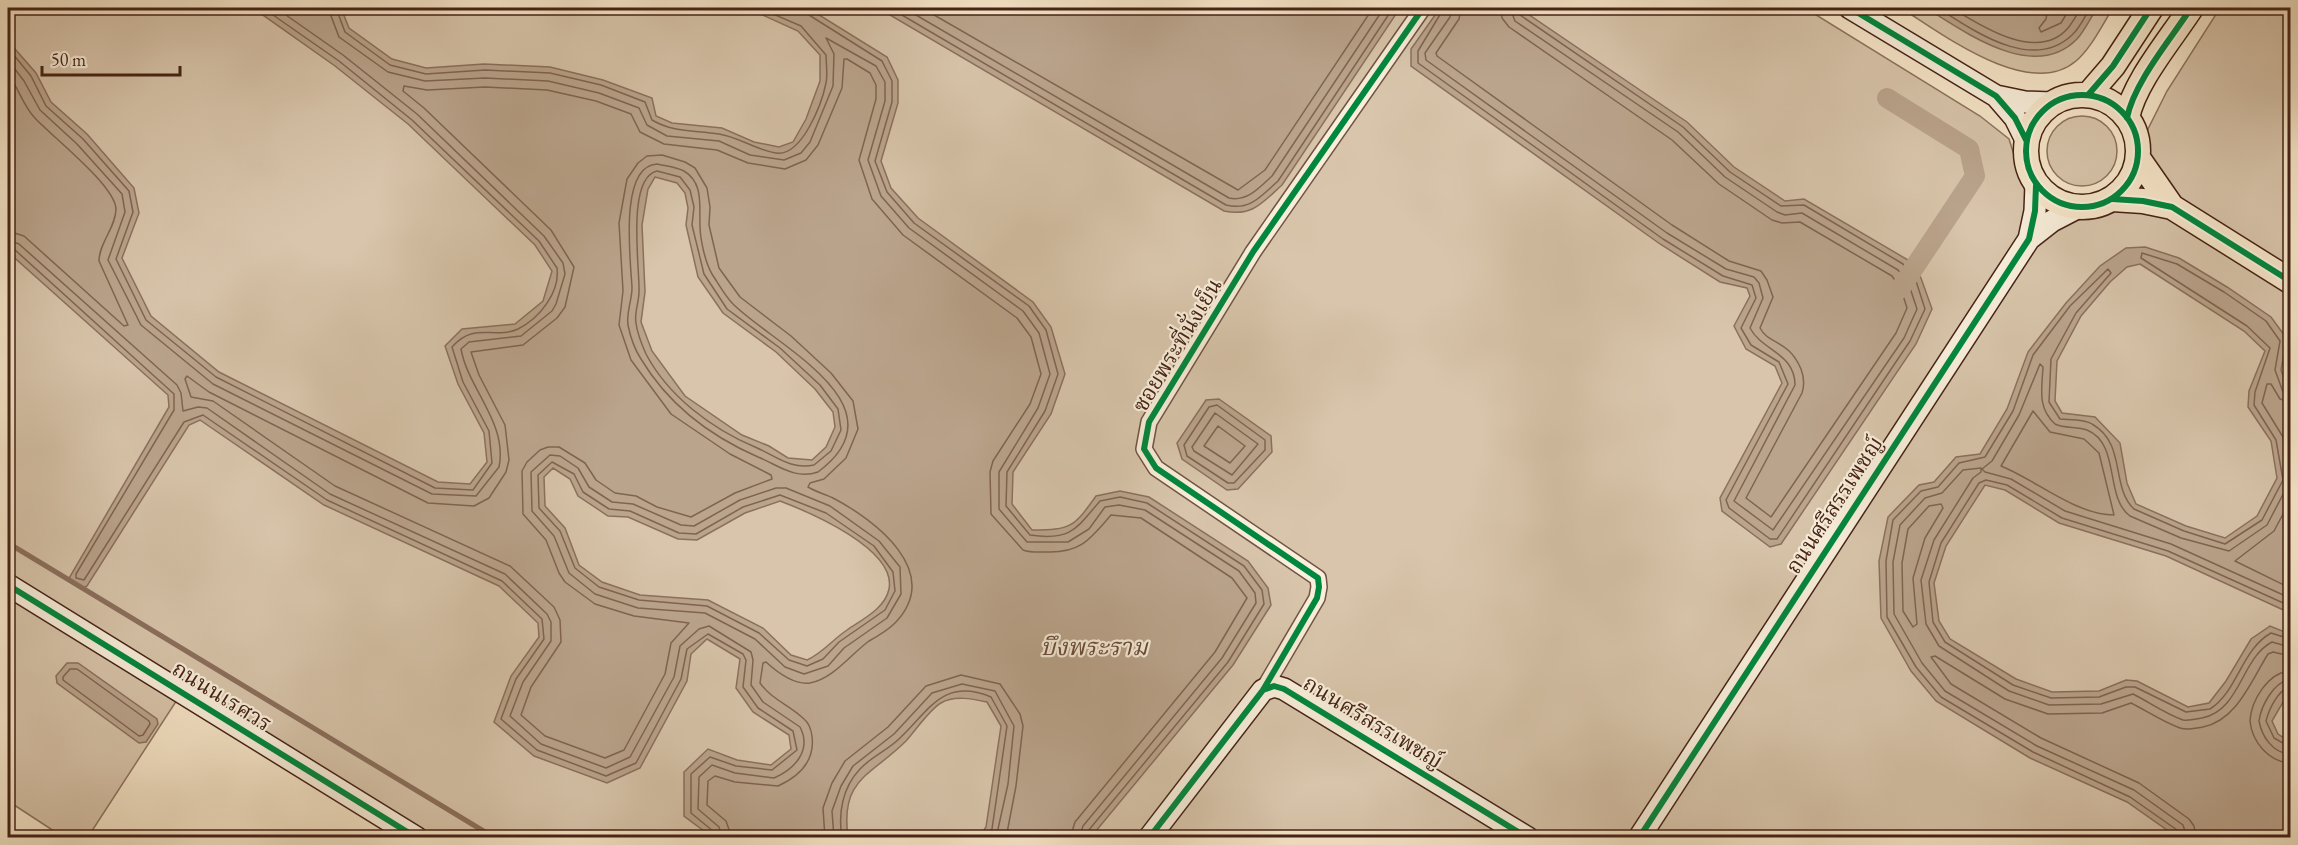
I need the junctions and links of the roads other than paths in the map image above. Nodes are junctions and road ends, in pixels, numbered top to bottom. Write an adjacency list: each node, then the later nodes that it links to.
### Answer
1 (1423, 8): 18 (street, ซอยพระที่นั่งเย็น)
2 (1850, 8): 6 (street)
3 (2151, 8): 5 (main road)
4 (2191, 8): 8 (main road)
5 (2088, 95): 7 (main road); 8 (main road)
6 (1996, 96): 7 (street); 9 (street)
7 (2052, 103): 9 (main road)
8 (2127, 118): 10 (main road)
9 (2026, 140): 11 (main road)
10 (2138, 158): 12 (main road); 13 (main road)
11 (2036, 185): 14 (main road); 15 (street, ถนนศรีสรรเพชญ์)
12 (2112, 199): 13 (main road); 14 (main road)
13 (2172, 207): 16 (main road)
14 (2077, 208): 15 (street, ถนนศรีสรรเพชญ์)
15 (2029, 239): 22 (street, ถนนศรีสรรเพชญ์)
16 (2290, 281)
17 (8, 585): 19 (street, ถนนนเรศวร)
18 (1263, 690): 20 (street); 21 (street, ถนนศรีสรรเพชญ์)
19 (417, 837)
20 (1149, 837)
21 (1528, 837)
22 (1639, 837)

